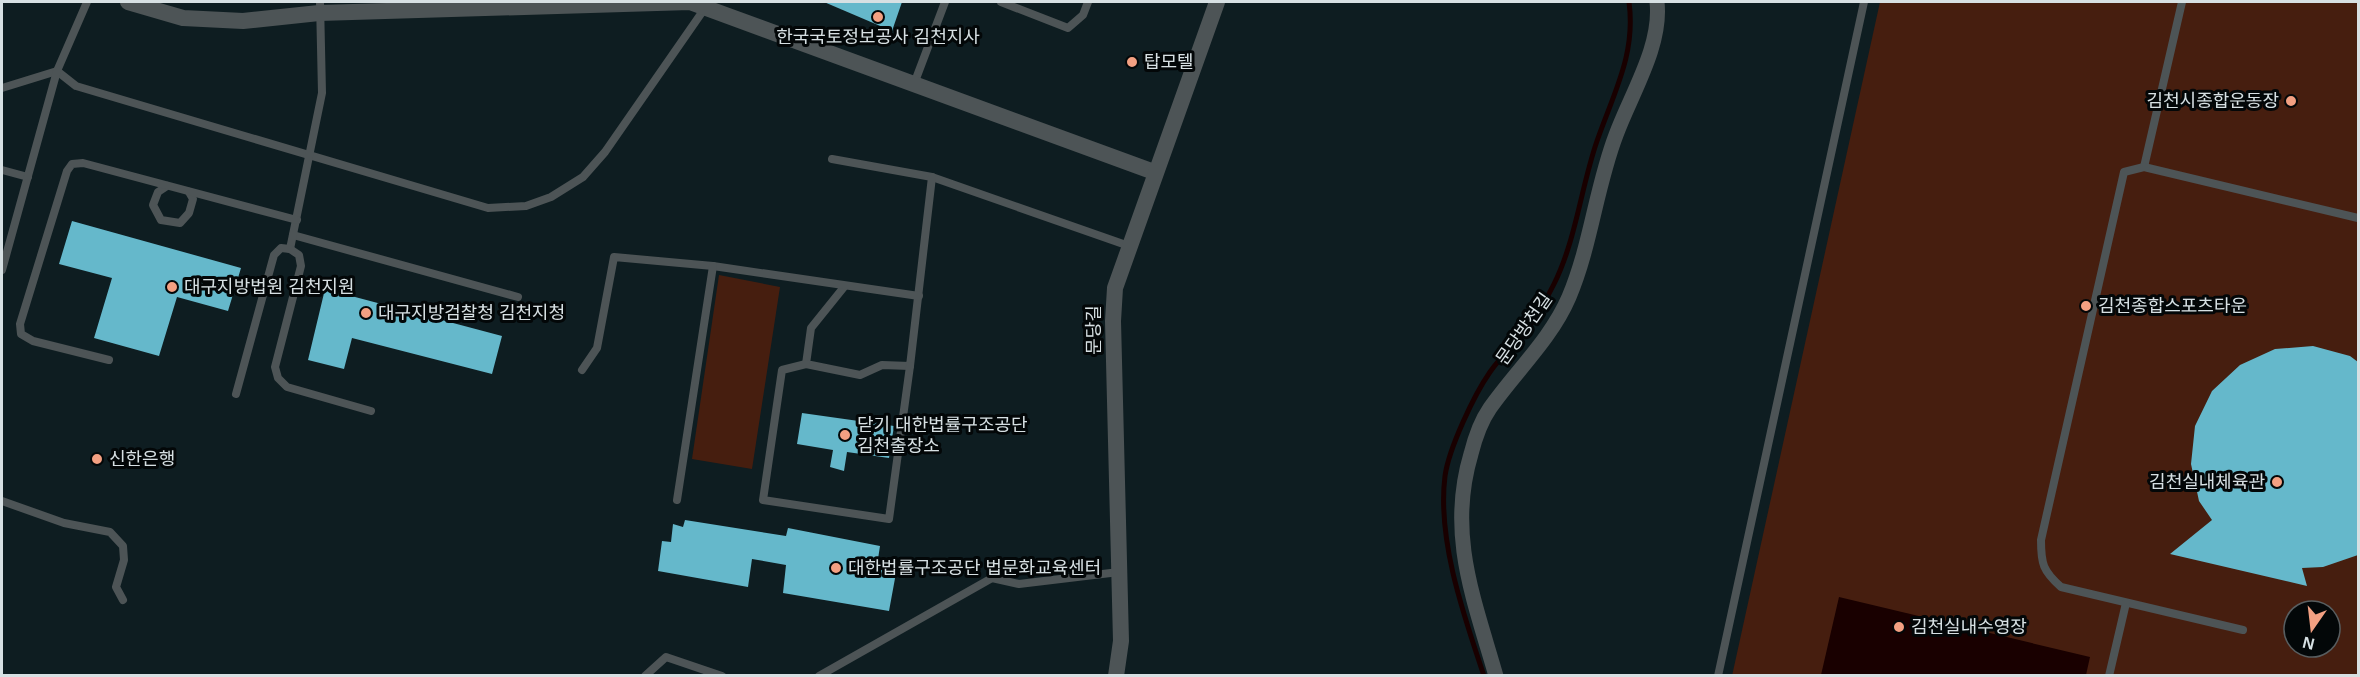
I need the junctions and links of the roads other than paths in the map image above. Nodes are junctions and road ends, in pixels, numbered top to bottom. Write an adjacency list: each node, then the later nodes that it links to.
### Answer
1 (87, 2): 13 (lane)
2 (128, 2): 12 (street)
3 (945, 2): 14 (lane)
4 (1001, 2): 5 (lane)
5 (1088, 2)
6 (1217, 2): 20 (street, 문당길)
7 (1657, 2): 51 (street, 문당방천길)
8 (1864, 2): 52 (lane)
9 (2182, 2): 18 (lane)
10 (601, 3): 11 (street); 12 (street)
11 (707, 4): 14 (street); 16 (lane)
12 (319, 7): 16 (lane)
13 (57, 71): 15 (lane); 16 (lane); 21 (lane)
14 (914, 84): 20 (street)
15 (2, 88)
16 (310, 155): 26 (lane)
17 (832, 159): 22 (lane)
18 (2144, 167): 25 (lane); 45 (lane)
19 (2, 170): 21 (lane)
20 (1154, 172): 28 (street, 문당길)
21 (28, 177): 31 (lane)
22 (932, 177): 28 (lane); 33 (lane)
23 (167, 186): 24 (lane); 24 (lane); 35 (lane)
24 (189, 192): 26 (lane)
25 (2358, 218)
26 (297, 220): 27 (lane)
27 (293, 235): 29 (lane); 34 (lane)
28 (1129, 246): 43 (street, 문당길)
29 (291, 249): 39 (lane); 40 (lane)
30 (713, 266): 32 (lane); 38 (lane); 41 (lane)
31 (2, 270)
32 (844, 287): 33 (lane); 36 (lane)
33 (919, 296): 37 (lane)
34 (518, 297)
35 (109, 360)
36 (806, 364): 37 (lane); 37 (lane)
37 (910, 366)
38 (582, 370)
39 (236, 394)
40 (371, 411)
41 (677, 500)
42 (2, 501): 44 (lane)
43 (1119, 572): 49 (lane); 50 (street, 문당길)
44 (123, 600)
45 (2126, 603): 46 (lane); 53 (lane)
46 (2243, 630)
47 (645, 675): 48 (lane)
48 (722, 675)
49 (819, 675)
50 (1116, 675)
51 (1497, 675)
52 (1718, 675)
53 (2109, 675)

